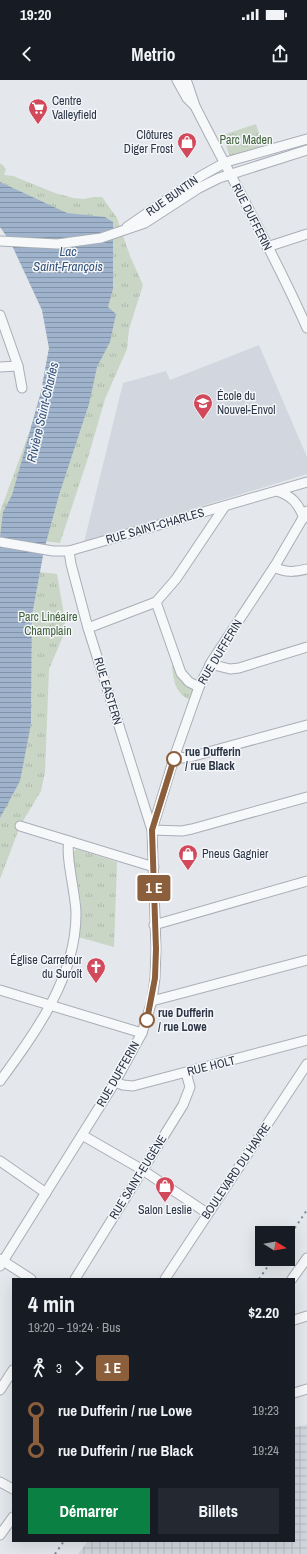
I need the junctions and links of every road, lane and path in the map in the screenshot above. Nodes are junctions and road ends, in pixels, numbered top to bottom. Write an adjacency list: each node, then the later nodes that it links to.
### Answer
1 (177, 80): 3 (street, RUE DUFFERIN)
2 (186, 80): 3 (street, RUE DUFFERIN)
3 (195, 106): 6 (street, RUE DUFFERIN)
4 (307, 139): 6 (street, RUE BUNTIN)
5 (307, 150): 7 (street, RUE BUNTIN)
6 (226, 162): 7 (street, RUE DUFFERIN); 8 (street, RUE BUNTIN)
7 (231, 174): 8 (street, RUE BUNTIN); 11 (street, RUE DUFFERIN)
8 (117, 233): 10 (street, RUE BUNTIN)
9 (307, 234): 11 (street)
10 (0, 241)
11 (267, 246): 13 (street, RUE DUFFERIN)
12 (0, 315): 15 (street)
13 (304, 316): 14 (street, RUE DUFFERIN)
14 (307, 328)
15 (18, 366): 16 (street); 17 (street)
16 (0, 368)
17 (22, 388)
18 (307, 482): 19 (street, RUE SAINT-CHARLES)
19 (277, 491): 20 (street, RUE SAINT-CHARLES); 21 (street)
20 (225, 506): 23 (street, RUE SAINT-CHARLES); 26 (street)
21 (306, 515): 24 (street, RUE DUFFERIN)
22 (0, 542): 23 (street, RUE SAINT-CHARLES)
23 (69, 551): 27 (street, RUE EASTERN)
24 (274, 567): 25 (street); 29 (street, RUE DUFFERIN)
25 (307, 569)
26 (156, 602): 27 (street); 30 (street)
27 (88, 628): 35 (street, RUE EASTERN)
28 (307, 647): 29 (street)
29 (210, 664): 30 (street, RUE DUFFERIN)
30 (199, 687): 32 (street, RUE DUFFERIN)
31 (307, 725): 32 (street)
32 (175, 755): 35 (street, RUE DUFFERIN)
33 (307, 797): 35 (street)
34 (20, 826): 36 (street)
35 (152, 830): 37 (street, RUE DUFFERIN)
36 (69, 841): 37 (street); 43 (street)
37 (154, 868): 39 (street, RUE DUFFERIN)
38 (307, 881): 39 (street)
39 (154, 925): 42 (street, RUE DUFFERIN)
40 (307, 960): 42 (street)
41 (0, 990): 43 (street)
42 (152, 1001): 44 (street, RUE DUFFERIN)
43 (51, 1006): 44 (street); 48 (street)
44 (142, 1033): 49 (street, RUE DUFFERIN)
45 (307, 1040): 47 (street, RUE HOLT)
46 (307, 1064): 54 (street, BOULEVARD DU HAVRE)
47 (186, 1073): 49 (street, RUE HOLT); 52 (street, RUE SAINT-EUGÈNE)
48 (0, 1081)
49 (115, 1082): 50 (street, RUE DUFFERIN)
50 (82, 1135): 52 (street); 53 (street, RUE DUFFERIN)
51 (0, 1161): 53 (street)
52 (143, 1170): 54 (street); 58 (street, RUE SAINT-EUGÈNE)
53 (46, 1193): 56 (street, RUE DUFFERIN)
54 (207, 1213): 59 (street, BOULEVARD DU HAVRE)
55 (307, 1258): 60 (street)
56 (1, 1262): 57 (street)
57 (29, 1278)
58 (76, 1278)
59 (166, 1278)
60 (293, 1278)
61 (307, 1316): 62 (street)
62 (295, 1320)
63 (12, 1372): 65 (street)
64 (307, 1389): 66 (street)
65 (0, 1390)
66 (295, 1393)
67 (0, 1482): 68 (street)
68 (12, 1488)
69 (12, 1518): 70 (street)
70 (0, 1535)

